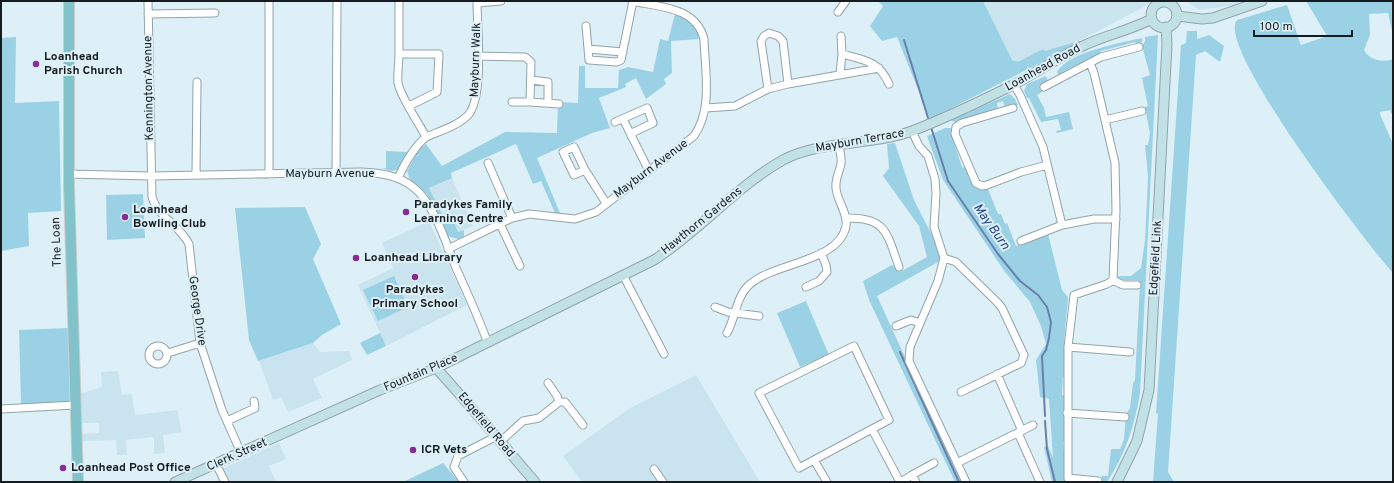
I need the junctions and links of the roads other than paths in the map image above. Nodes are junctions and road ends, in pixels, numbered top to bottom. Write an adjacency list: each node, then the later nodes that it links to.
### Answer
1 (69, 1): 58 (main road, The Loan)
2 (148, 1): 14 (street, Kennington Avenue)
3 (269, 1): 60 (street)
4 (337, 1): 57 (street)
5 (399, 1): 23 (street)
6 (501, 1): 10 (street)
7 (633, 1): 22 (street); 41 (street, Mayburn Avenue)
8 (846, 1): 12 (street)
9 (1262, 1): 15 (main road)
10 (477, 2): 25 (street, Mayburn Walk)
11 (1160, 2): 15 (main road); 16 (main road)
12 (838, 12)
13 (214, 13): 14 (street)
14 (148, 14): 61 (street, Kennington Avenue)
15 (1177, 16): 18 (main road)
16 (1152, 19): 18 (main road); 33 (main road, Loanhead Road)
17 (586, 26): 21 (street)
18 (1166, 27): 128 (main road, Edgefield Link)
19 (842, 36): 24 (street)
20 (1139, 47): 26 (street)
21 (588, 49): 22 (street); 22 (street)
22 (623, 52)
23 (399, 54): 40 (street); 40 (street)
24 (842, 54): 27 (street); 28 (street)
25 (477, 56): 29 (street); 50 (street, Mayburn Walk)
26 (1090, 63): 34 (street); 45 (street)
27 (879, 68): 28 (street); 32 (street)
28 (840, 74): 31 (street)
29 (531, 80): 37 (street); 38 (street)
30 (197, 82): 59 (street)
31 (788, 84): 35 (street); 35 (street)
32 (889, 84)
33 (1014, 85): 47 (main road, Loanhead Road); 54 (street)
34 (1044, 87)
35 (768, 89): 41 (street)
36 (512, 102): 37 (street)
37 (530, 102): 38 (street)
38 (548, 103): 39 (street)
39 (559, 104)
40 (409, 106): 50 (street)
41 (706, 108): 56 (street, Mayburn Avenue)
42 (1013, 108): 54 (street)
43 (1142, 111): 45 (street)
44 (623, 119): 46 (street); 49 (street); 49 (street)
45 (1105, 120): 66 (street)
46 (614, 122)
47 (924, 126): 48 (main road, Mayburn Terrace)
48 (912, 131): 51 (main road, Mayburn Terrace); 72 (street)
49 (631, 136): 56 (street)
50 (426, 137): 62 (street, Mayburn Walk)
51 (840, 146): 52 (main road, Mayburn Terrace); 65 (street)
52 (796, 154): 75 (main road, Hawthorn Gardens)
53 (488, 163): 64 (street)
54 (1047, 165): 68 (street)
55 (585, 170): 63 (street)
56 (649, 171): 63 (street, Mayburn Avenue)
57 (336, 173): 60 (street, Mayburn Avenue); 62 (street, Mayburn Avenue)
58 (69, 174): 61 (street, Mayburn Avenue); 98 (main road, The Loan)
59 (196, 174): 60 (street, Mayburn Avenue); 61 (street, Mayburn Avenue)
60 (269, 174)
61 (151, 176): 87 (street, George Drive)
62 (398, 178): 70 (street, Mayburn Avenue)
63 (606, 203): 64 (street, Mayburn Avenue)
64 (512, 218): 67 (street, Mayburn Avenue)
65 (846, 218): 71 (street); 73 (street)
66 (1116, 219): 68 (street); 76 (street)
67 (500, 224): 70 (street, Mayburn Avenue); 74 (street)
68 (1062, 225): 69 (street)
69 (1021, 241)
70 (448, 249): 86 (street, Mayburn Avenue)
71 (821, 253): 78 (street); 80 (street)
72 (944, 258): 83 (street); 93 (street)
73 (896, 264)
74 (520, 266)
75 (623, 275): 81 (main road, Hawthorn Gardens); 91 (street)
76 (1113, 280): 77 (street); 88 (street)
77 (1137, 285)
78 (806, 288)
79 (715, 306): 80 (street)
80 (735, 313): 82 (street); 85 (street)
81 (541, 316): 86 (main road, Fountain Place)
82 (759, 316)
83 (920, 322): 84 (street); 112 (street)
84 (896, 326)
85 (727, 333)
86 (487, 341): 92 (main road, Fountain Place)
87 (200, 342): 90 (street); 102 (street, George Drive)
88 (1068, 347): 89 (street); 100 (street)
89 (1130, 352)
90 (168, 353)
91 (664, 354)
92 (436, 368): 105 (main road, Fountain Place); 108 (main road, Edgefield Road)
93 (997, 374): 95 (street); 107 (street)
94 (548, 383): 97 (street)
95 (961, 392)
96 (254, 401): 102 (street)
97 (559, 402): 103 (street); 108 (street)
98 (75, 406): 99 (street); 118 (main road, The Loan)
99 (1, 408)
100 (1067, 413): 101 (street); 116 (street)
101 (1125, 417)
102 (227, 421): 109 (street, George Drive)
103 (583, 425)
104 (1033, 425): 107 (street)
105 (298, 427): 109 (main road, Clerk Street)
106 (872, 429): 110 (street); 110 (street); 125 (street)
107 (1020, 432): 112 (street); 127 (street)
108 (497, 440): 121 (street); 122 (main road, Edgefield Road)
109 (241, 453): 113 (main road, Clerk Street)
110 (814, 460): 124 (street)
111 (934, 463): 115 (street)
112 (957, 463): 126 (street)
113 (216, 464): 119 (main road, Clerk Street); 120 (street)
114 (654, 469): 123 (street)
115 (914, 479): 125 (street)
116 (1068, 480): 117 (street)
117 (1098, 480)
118 (78, 482)
119 (175, 482)
120 (225, 482)
121 (464, 482)
122 (535, 482)
123 (663, 482)
124 (827, 482)
125 (900, 482)
126 (966, 482)
127 (1040, 482)
128 (1117, 482)

